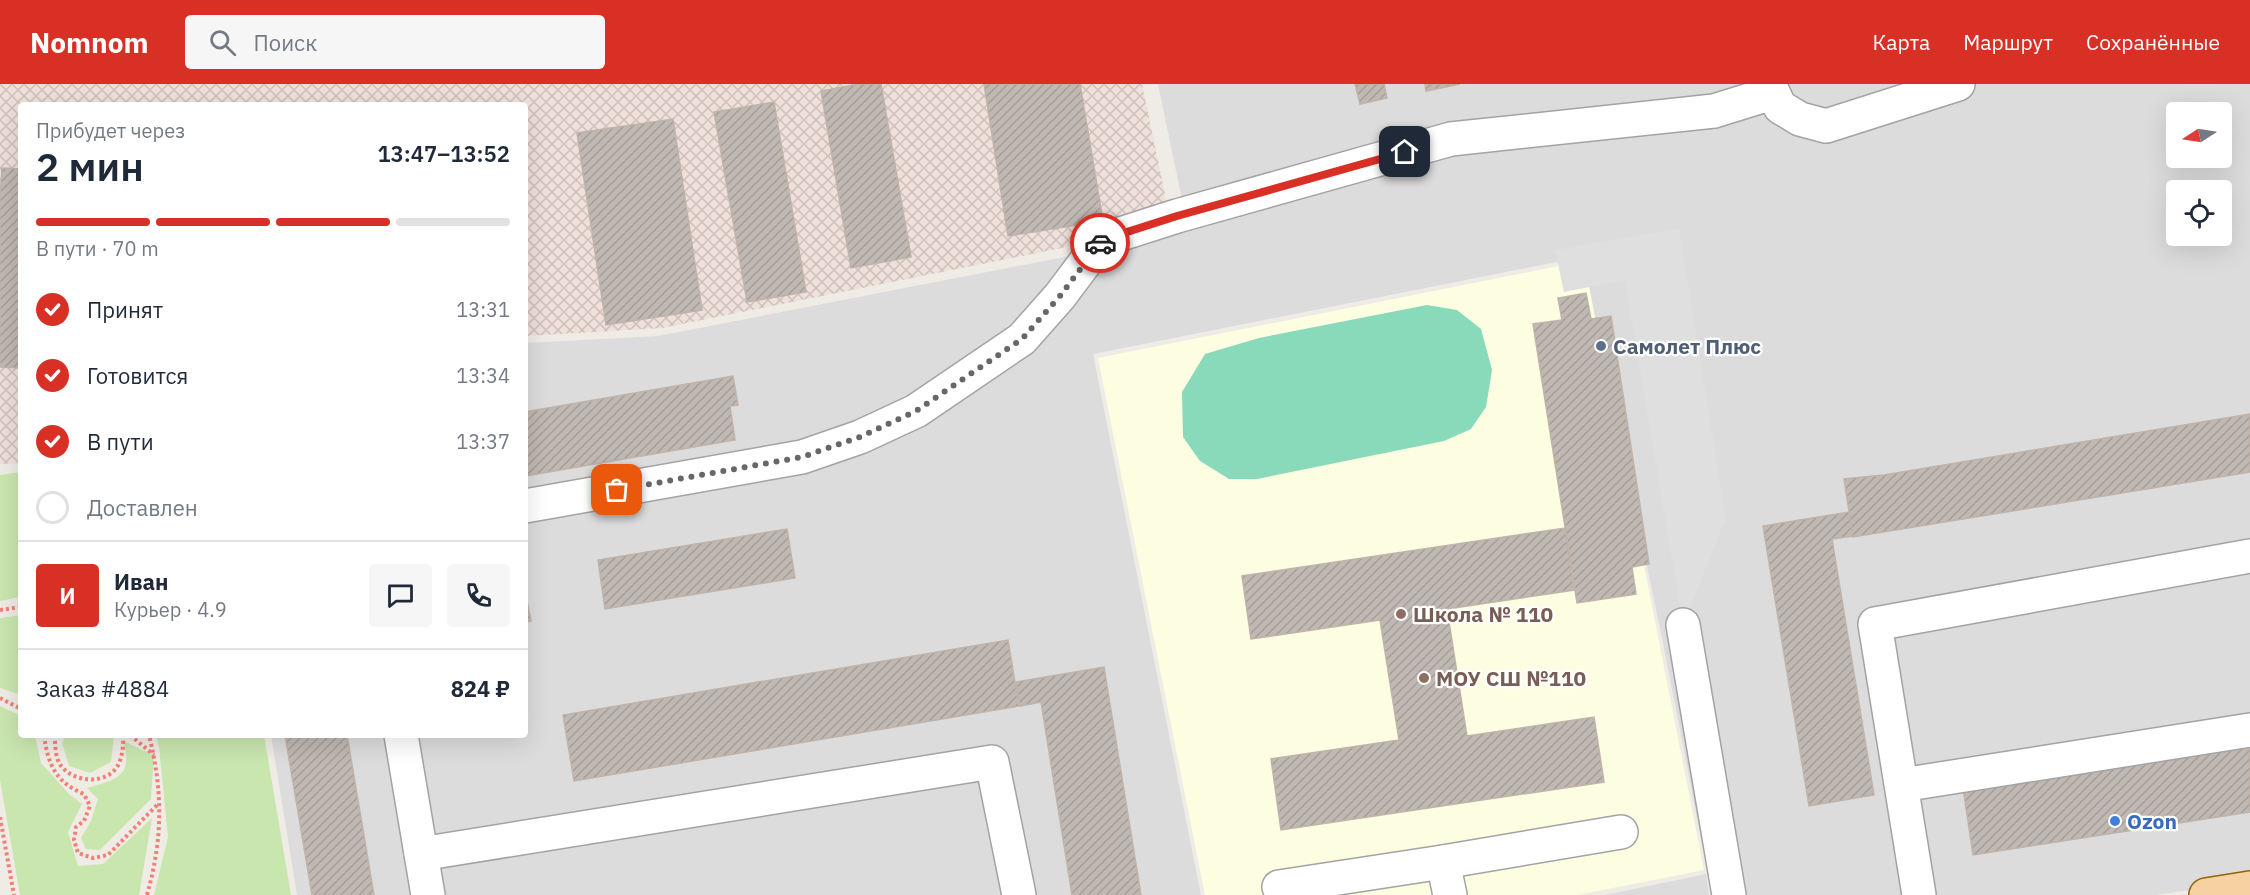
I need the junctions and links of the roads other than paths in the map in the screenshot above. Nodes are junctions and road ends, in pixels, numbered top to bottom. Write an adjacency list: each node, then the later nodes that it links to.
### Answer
1 (1958, 84): 2 (street)
2 (1774, 95): 3 (street)
3 (528, 505)
4 (2250, 556): 8 (street)
5 (1683, 625): 17 (street)
6 (2250, 730): 8 (street)
7 (402, 738): 10 (street)
8 (1902, 785): 18 (street)
9 (1621, 832): 11 (street)
10 (421, 854): 14 (street); 15 (street)
11 (1443, 862): 12 (street); 16 (street)
12 (1279, 887)
13 (2250, 888): 19 (main road)
14 (428, 895)
15 (1019, 895)
16 (1450, 895)
17 (1729, 895)
18 (1919, 895)
19 (2206, 895)

